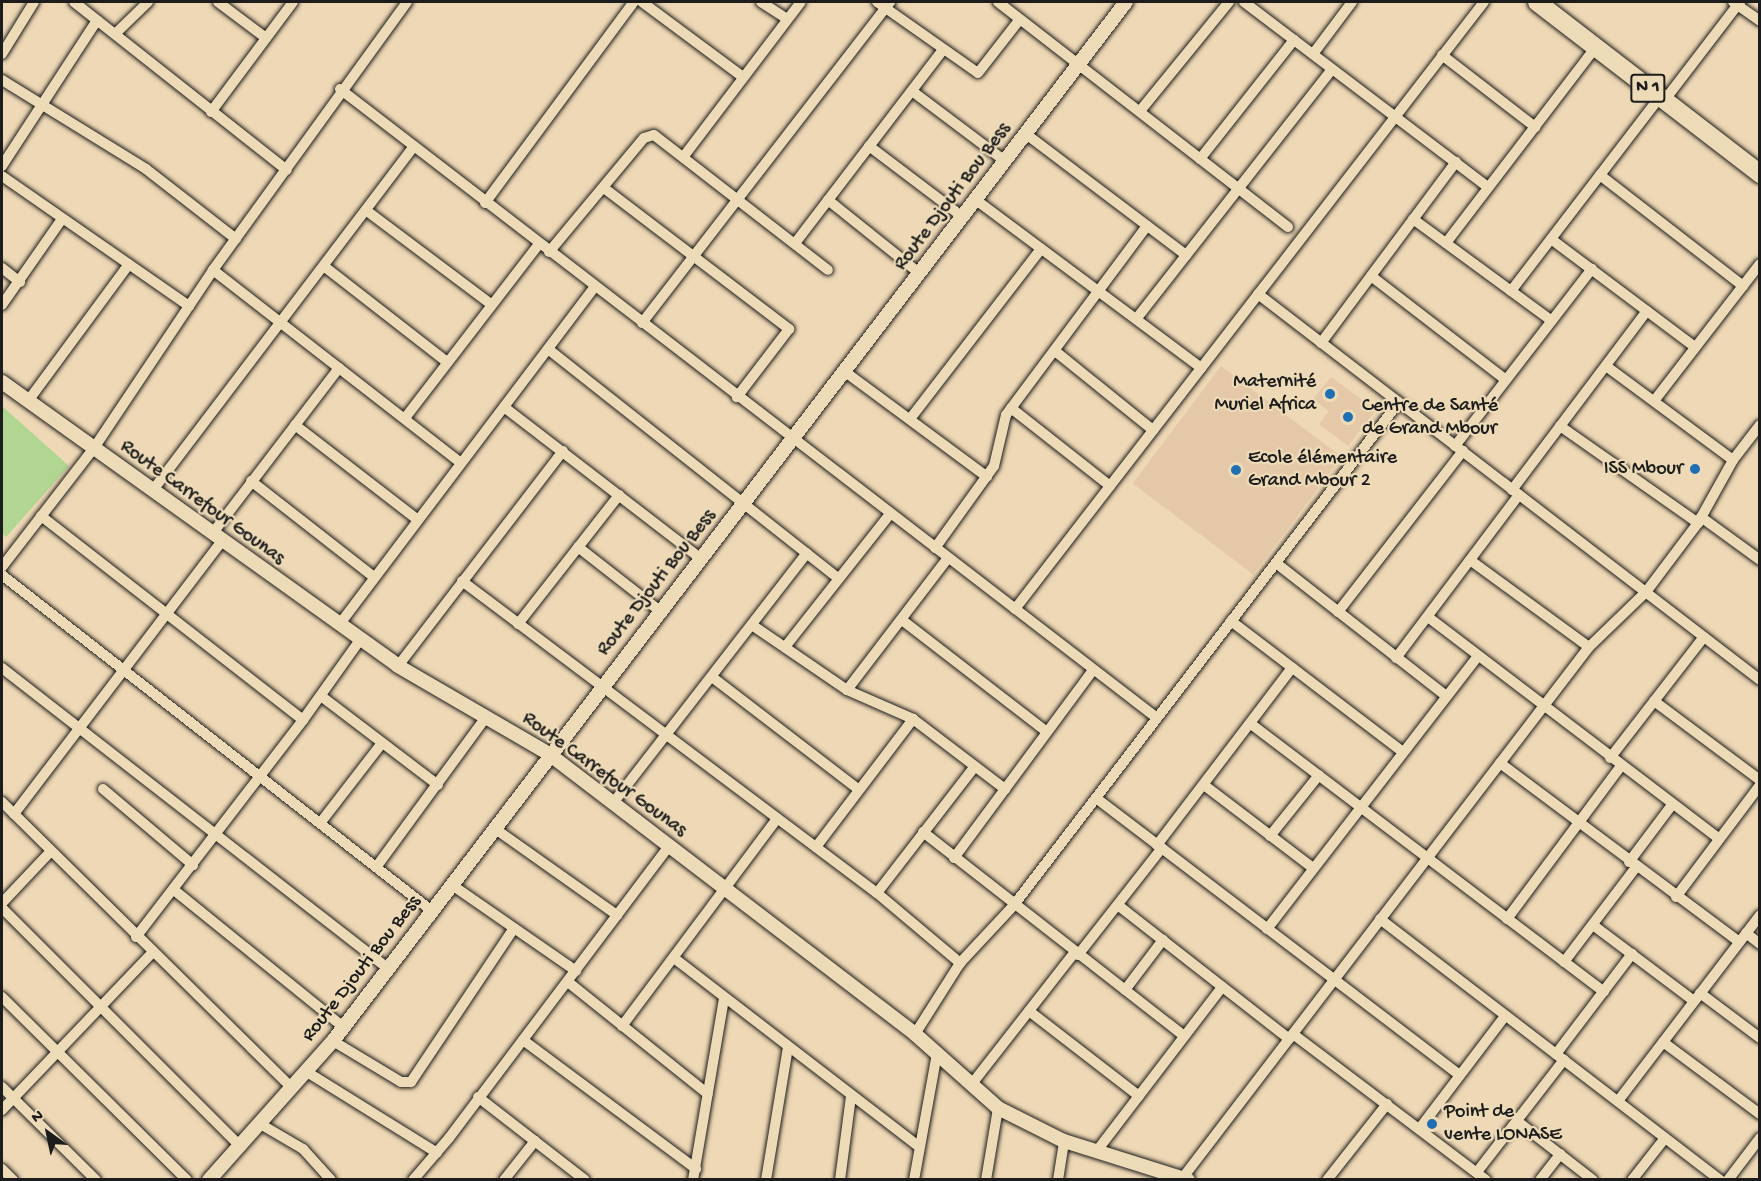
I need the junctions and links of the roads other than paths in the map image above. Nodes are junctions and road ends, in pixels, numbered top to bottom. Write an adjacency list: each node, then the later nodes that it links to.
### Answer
1 (34, 2): 29 (street)
2 (74, 2): 21 (street)
3 (148, 2): 24 (street)
4 (218, 2): 25 (street)
5 (293, 2): 25 (street)
6 (407, 2): 36 (street)
7 (634, 2): 62 (street)
8 (642, 2): 34 (street)
9 (761, 2): 22 (street)
10 (801, 2): 22 (street)
11 (998, 2): 20 (street)
12 (1126, 2): 32 (main road, Route Djouti Bou Bess)
13 (1229, 2): 40 (street)
14 (1244, 2): 26 (street)
15 (1352, 2): 30 (street)
16 (1484, 2): 31 (street)
17 (1537, 2): 27 (highway, N 1)
18 (1737, 3): 23 (street); 38 (street)
19 (884, 4): 28 (street); 59 (street)
20 (1020, 19): 28 (street); 32 (street)
21 (97, 20): 24 (street); 39 (street)
22 (787, 20): 34 (street)
23 (1760, 21)
24 (115, 34): 41 (street)
25 (266, 38): 41 (street)
26 (1294, 40): 30 (street); 48 (street)
27 (1596, 47): 38 (highway, N 1); 43 (street)
28 (942, 51): 37 (street)
29 (2, 54)
30 (1313, 54): 33 (street)
31 (1442, 55): 42 (street); 43 (street)
32 (1079, 64): 40 (street); 44 (main road, Route Djouti Bou Bess)
33 (1332, 69): 42 (street); 58 (street)
34 (743, 77): 47 (street)
35 (2, 80): 39 (street)
36 (340, 89): 46 (street); 52 (street)
37 (912, 91): 45 (street); 49 (street)
38 (1662, 99): 53 (highway, N 1); 54 (street)
39 (40, 105): 51 (street); 69 (street)
40 (1140, 111): 48 (street)
41 (211, 112): 52 (street)
42 (1395, 116): 50 (street); 92 (street)
43 (1535, 127): 56 (street)
44 (1026, 134): 49 (main road, Route Djouti Bou Bess); 67 (street)
45 (869, 146): 60 (street); 64 (street)
46 (413, 148): 62 (street); 63 (street)
47 (684, 156): 57 (street); 59 (street)
48 (1200, 159): 58 (street)
49 (1005, 161): 61 (main road, Route Djouti Bou Bess)
50 (1456, 162): 56 (street); 66 (street)
51 (2, 166)
52 (287, 170): 69 (street)
53 (1760, 174)
54 (1600, 175): 70 (street); 88 (street)
55 (2, 176): 65 (street)
56 (1488, 187): 72 (street)
57 (604, 188): 75 (street); 77 (street)
58 (1238, 189): 68 (street); 76 (street)
59 (739, 197): 71 (street); 77 (street)
60 (828, 200): 71 (street); 85 (street)
61 (976, 200): 64 (main road, Route Djouti Bou Bess); 74 (street)
62 (485, 203): 73 (street)
63 (367, 211): 80 (street); 94 (street)
64 (963, 217): 85 (main road, Route Djouti Bou Bess)
65 (62, 219): 78 (street); 87 (street)
66 (1413, 219): 72 (street); 86 (street)
67 (1147, 226): 76 (street); 91 (street)
68 (1288, 227)
69 (236, 239): 83 (street)
70 (1551, 239): 82 (street); 90 (street)
71 (796, 242): 84 (street)
72 (1446, 243): 90 (street)
73 (539, 244): 75 (street); 94 (street)
74 (1041, 249): 91 (street); 119 (street)
75 (549, 252): 89 (street)
76 (1186, 255): 97 (street)
77 (694, 256): 100 (street); 112 (street)
78 (129, 264): 95 (street); 113 (street)
79 (1760, 264): 88 (street)
80 (325, 267): 99 (street); 105 (street)
81 (2, 268): 87 (street)
82 (1592, 269): 96 (street); 98 (street)
83 (213, 270): 95 (street); 99 (street)
84 (828, 270)
85 (920, 273): 109 (main road, Route Djouti Bou Bess)
86 (1371, 276): 101 (street); 110 (street)
87 (20, 282): 93 (street)
88 (1743, 286): 102 (street)
89 (595, 287): 100 (street); 103 (street)
90 (1511, 291): 98 (street)
91 (1100, 292): 97 (street); 104 (street)
92 (1258, 294): 101 (street); 108 (street)
93 (2, 305)
94 (492, 305): 105 (street)
95 (189, 306): 125 (street)
96 (1647, 311): 102 (street); 106 (street)
97 (1137, 318): 108 (street)
98 (1552, 321): 110 (street)
99 (280, 323): 107 (street); 133 (street)
100 (642, 323): 112 (street)
101 (1321, 343): 115 (street)
102 (1695, 348): 114 (street)
103 (548, 349): 116 (street); 136 (street)
104 (1055, 351): 117 (street); 123 (street)
105 (447, 362): 118 (street)
106 (1606, 366): 114 (street); 122 (street)
107 (339, 368): 118 (street); 120 (street)
108 (1200, 368): 123 (street)
109 (844, 371): 119 (street); 124 (main road, Route Djouti Bou Bess)
110 (1506, 380): 126 (street)
111 (2, 382): 113 (main road, Route Carrefour Gounas)
112 (737, 397): 124 (street)
113 (28, 401): 125 (main road, Route Carrefour Gounas)
114 (1654, 401): 128 (street)
115 (1399, 402): 126 (street); 149 (street)
116 (504, 407): 127 (street); 129 (street)
117 (1011, 408): 130 (street); 132 (street)
118 (405, 418): 129 (street)
119 (910, 419): 130 (street)
120 (295, 425): 131 (street); 139 (street)
121 (1760, 425): 128 (street)
122 (1560, 426): 134 (street); 140 (street)
123 (1153, 430): 132 (street)
124 (792, 439): 136 (main road, Route Djouti Bou Bess); 137 (street)
125 (94, 448): 133 (main road, Route Carrefour Gounas); 138 (street)
126 (1459, 449): 134 (street); 158 (street)
127 (563, 451): 135 (street); 154 (street)
128 (1733, 460): 140 (street)
129 (461, 463): 139 (street)
130 (987, 477): 143 (street)
131 (251, 481): 141 (street); 152 (street)
132 (1110, 486): 156 (street)
133 (153, 490): 141 (main road, Route Carrefour Gounas)
134 (1516, 492): 147 (street); 155 (street)
135 (619, 495): 142 (street); 145 (street)
136 (744, 502): 144 (street); 145 (main road, Route Djouti Bou Bess)
137 (890, 514): 143 (street); 153 (street)
138 (41, 516): 150 (street); 159 (street)
139 (418, 520): 152 (street)
140 (1699, 520): 148 (street); 155 (street)
141 (217, 537): 159 (street); 164 (main road, Route Carrefour Gounas)
142 (578, 547): 157 (street); 163 (street)
143 (935, 548): 146 (street)
144 (807, 553): 153 (street); 165 (street)
145 (700, 558): 157 (main road, Route Djouti Bou Bess)
146 (948, 558): 156 (street); 161 (street)
147 (1470, 560): 160 (street); 169 (street)
148 (1760, 560)
149 (1276, 563): 158 (street); 162 (street)
150 (2, 567)
151 (2, 575): 176 (street)
152 (374, 577): 164 (street)
153 (838, 578): 168 (street)
154 (462, 581): 163 (street); 172 (street)
155 (1646, 592): 166 (street); 169 (street)
156 (1015, 609): 175 (street)
157 (660, 611): 179 (main road, Route Djouti Bou Bess)
158 (1338, 612): 171 (street)
159 (166, 613): 176 (street); 188 (street)
160 (1428, 617): 170 (street); 171 (street)
161 (902, 620): 180 (street); 191 (street)
162 (1231, 621): 174 (street); 186 (street)
163 (518, 624): 179 (street)
164 (339, 625): 167 (main road, Route Carrefour Gounas)
165 (752, 625): 168 (street); 177 (street)
166 (1704, 637): 178 (street); 183 (street)
167 (360, 640): 172 (main road, Route Carrefour Gounas); 181 (street)
168 (785, 647): 180 (street)
169 (1589, 647): 184 (street)
170 (1478, 656): 182 (street); 184 (street)
171 (1396, 658): 182 (street)
172 (398, 666): 185 (main road, Route Carrefour Gounas)
173 (2, 668): 190 (street)
174 (1292, 668): 189 (street); 194 (street)
175 (1093, 670): 186 (street); 191 (street)
176 (123, 672): 190 (street); 200 (street)
177 (712, 677): 192 (street); 208 (street)
178 (1760, 680)
179 (603, 685): 192 (street); 195 (main road, Route Djouti Bou Bess)
180 (847, 690): 187 (street)
181 (321, 696): 188 (street); 193 (street)
182 (1446, 696): 194 (street)
183 (1654, 700): 196 (street); 202 (street)
184 (1544, 706): 196 (street); 197 (street)
185 (486, 717): 195 (main road, Route Carrefour Gounas); 203 (street)
186 (1157, 718): 209 (street)
187 (913, 719): 198 (street); 208 (street)
188 (303, 720): 200 (street)
189 (1251, 724): 201 (street); 204 (street)
190 (79, 731): 214 (street); 220 (street)
191 (1047, 732): 207 (street)
192 (667, 734): 211 (street); 215 (street)
193 (382, 743): 203 (street); 216 (street)
194 (1403, 752): 213 (street)
195 (549, 754): 211 (main road, Route Carrefour Gounas); 218 (main road, Route Djouti Bou Bess)
196 (1610, 758): 199 (street)
197 (1500, 763): 217 (street); 228 (street)
198 (975, 766): 207 (street); 219 (street)
199 (1621, 766): 212 (street); 217 (street)
200 (261, 775): 216 (street); 220 (street)
201 (1319, 775): 213 (street); 221 (street)
202 (1760, 780)
203 (438, 785): 231 (street)
204 (1204, 785): 221 (street); 225 (street)
205 (1760, 785): 222 (street)
206 (103, 789): 229 (street)
207 (1005, 789): 227 (street)
208 (858, 790): 224 (street)
209 (1096, 798): 225 (street); 239 (street)
210 (2, 802): 214 (street)
211 (613, 803): 223 (main road, Route Carrefour Gounas)
212 (1672, 805): 222 (street); 230 (street)
213 (1360, 807): 228 (street); 232 (street)
214 (14, 814): 226 (street)
215 (777, 819): 224 (street); 234 (street)
216 (321, 822): 231 (street)
217 (1577, 824): 230 (street); 246 (street)
218 (494, 828): 233 (main road, Route Djouti Bou Bess); 243 (street)
219 (923, 832): 227 (street); 236 (street)
220 (218, 833): 229 (street); 260 (street)
221 (1270, 836): 232 (street)
222 (1719, 839): 237 (street)
223 (669, 846): 234 (main road, Route Carrefour Gounas); 243 (street)
224 (816, 847): 236 (street)
225 (1159, 847): 240 (street); 249 (street)
226 (50, 852): 238 (street); 250 (street)
227 (954, 858): 239 (street)
228 (1427, 858): 245 (street); 246 (street)
229 (193, 865): 235 (street)
230 (1632, 865): 237 (street); 247 (street)
231 (377, 866): 242 (street)
232 (1313, 868): 249 (street)
233 (452, 885): 242 (main road, Route Djouti Bou Bess); 248 (street)
234 (726, 888): 257 (street); 275 (main road, Route Carrefour Gounas)
235 (174, 890): 250 (street); 274 (street)
236 (877, 893): 259 (street)
237 (1676, 897): 251 (street)
238 (2, 903)
239 (1014, 905): 255 (street); 259 (street)
240 (1119, 906): 252 (street); 255 (street)
241 (2, 908): 270 (street)
242 (432, 911): 260 (main road, Route Djouti Bou Bess)
243 (617, 915): 261 (street)
244 (1760, 915): 251 (street)
245 (1380, 919): 262 (street); 272 (street)
246 (1507, 919): 258 (street)
247 (1593, 925): 256 (street); 258 (street)
248 (514, 928): 261 (street); 280 (street)
249 (1267, 929): 262 (street)
250 (136, 937): 254 (street)
251 (1742, 938): 253 (street); 268 (street)
252 (1162, 940): 264 (street); 265 (street)
253 (1760, 944)
254 (153, 952): 270 (street); 290 (street)
255 (1077, 954): 265 (street); 271 (street)
256 (1632, 954): 266 (street); 268 (street)
257 (674, 958): 269 (street); 273 (street)
258 (1564, 962): 266 (street)
259 (960, 963): 275 (street)
260 (387, 968): 274 (main road, Route Djouti Bou Bess)
261 (576, 971): 263 (street)
262 (1333, 980): 277 (street); 287 (street)
263 (568, 982): 273 (street); 279 (street)
264 (1222, 987): 276 (street); 277 (street)
265 (1125, 990): 276 (street)
266 (1604, 992): 285 (street)
267 (2, 997): 283 (street)
268 (1697, 997): 278 (street); 281 (street)
269 (724, 998): 282 (street); 291 (street)
270 (99, 1009): 283 (street); 309 (street)
271 (1029, 1011): 288 (street); 292 (street)
272 (1505, 1016): 285 (street); 287 (street)
273 (622, 1026): 291 (street)
274 (343, 1027): 280 (main road, Route Djouti Bou Bess)
275 (915, 1034): 284 (main road, Route Carrefour Gounas)
276 (1184, 1036): 292 (street)
277 (1291, 1036): 297 (street); 329 (street)
278 (1760, 1038)
279 (523, 1040): 293 (street); 314 (street)
280 (333, 1041): 286 (main road, Route Djouti Bou Bess)
281 (1663, 1042): 296 (street); 300 (street)
282 (788, 1047): 294 (street); 324 (street)
283 (57, 1052): 295 (street); 318 (street)
284 (937, 1054): 288 (main road, Route Carrefour Gounas); 308 (street)
285 (1560, 1057): 296 (street); 301 (street)
286 (307, 1072): 290 (main road, Route Djouti Bou Bess); 311 (street)
287 (1460, 1075): 303 (street)
288 (971, 1085): 298 (main road, Route Carrefour Gounas)
289 (2, 1087): 295 (street)
290 (292, 1088): 302 (main road, Route Djouti Bou Bess)
291 (708, 1094): 314 (street)
292 (1139, 1096): 310 (street)
293 (478, 1097): 306 (street); 311 (street)
294 (851, 1097): 308 (street); 325 (street)
295 (13, 1098): 299 (street); 317 (street)
296 (1618, 1101): 304 (street)
297 (1387, 1104): 303 (street); 330 (street)
298 (998, 1108): 307 (main road, Route Carrefour Gounas); 327 (street)
299 (2, 1110)
300 (1760, 1114)
301 (1517, 1121): 312 (street); 315 (street)
302 (262, 1125): 309 (main road, Route Djouti Bou Bess); 320 (street)
303 (1420, 1128): 315 (street)
304 (1665, 1138): 333 (street); 334 (street)
305 (1760, 1138): 335 (street)
306 (535, 1141): 322 (street); 323 (street)
307 (1064, 1142): 310 (main road, Route Carrefour Gounas); 328 (street)
308 (919, 1146): 326 (street)
309 (241, 1147): 319 (main road, Route Djouti Bou Bess)
310 (1096, 1152): 329 (main road, Route Carrefour Gounas)
311 (437, 1153): 321 (street)
312 (1560, 1154): 331 (street); 332 (street)
313 (2, 1169): 316 (street)
314 (694, 1174)
315 (1481, 1176)
316 (12, 1179)
317 (96, 1179)
318 (187, 1179)
319 (209, 1179)
320 (330, 1179)
321 (413, 1179)
322 (504, 1179)
323 (585, 1179)
324 (766, 1179)
325 (840, 1179)
326 (914, 1179)
327 (986, 1179)
328 (1058, 1179)
329 (1184, 1179)
330 (1327, 1179)
331 (1540, 1179)
332 (1593, 1179)
333 (1632, 1179)
334 (1720, 1179)
335 (1728, 1179)

